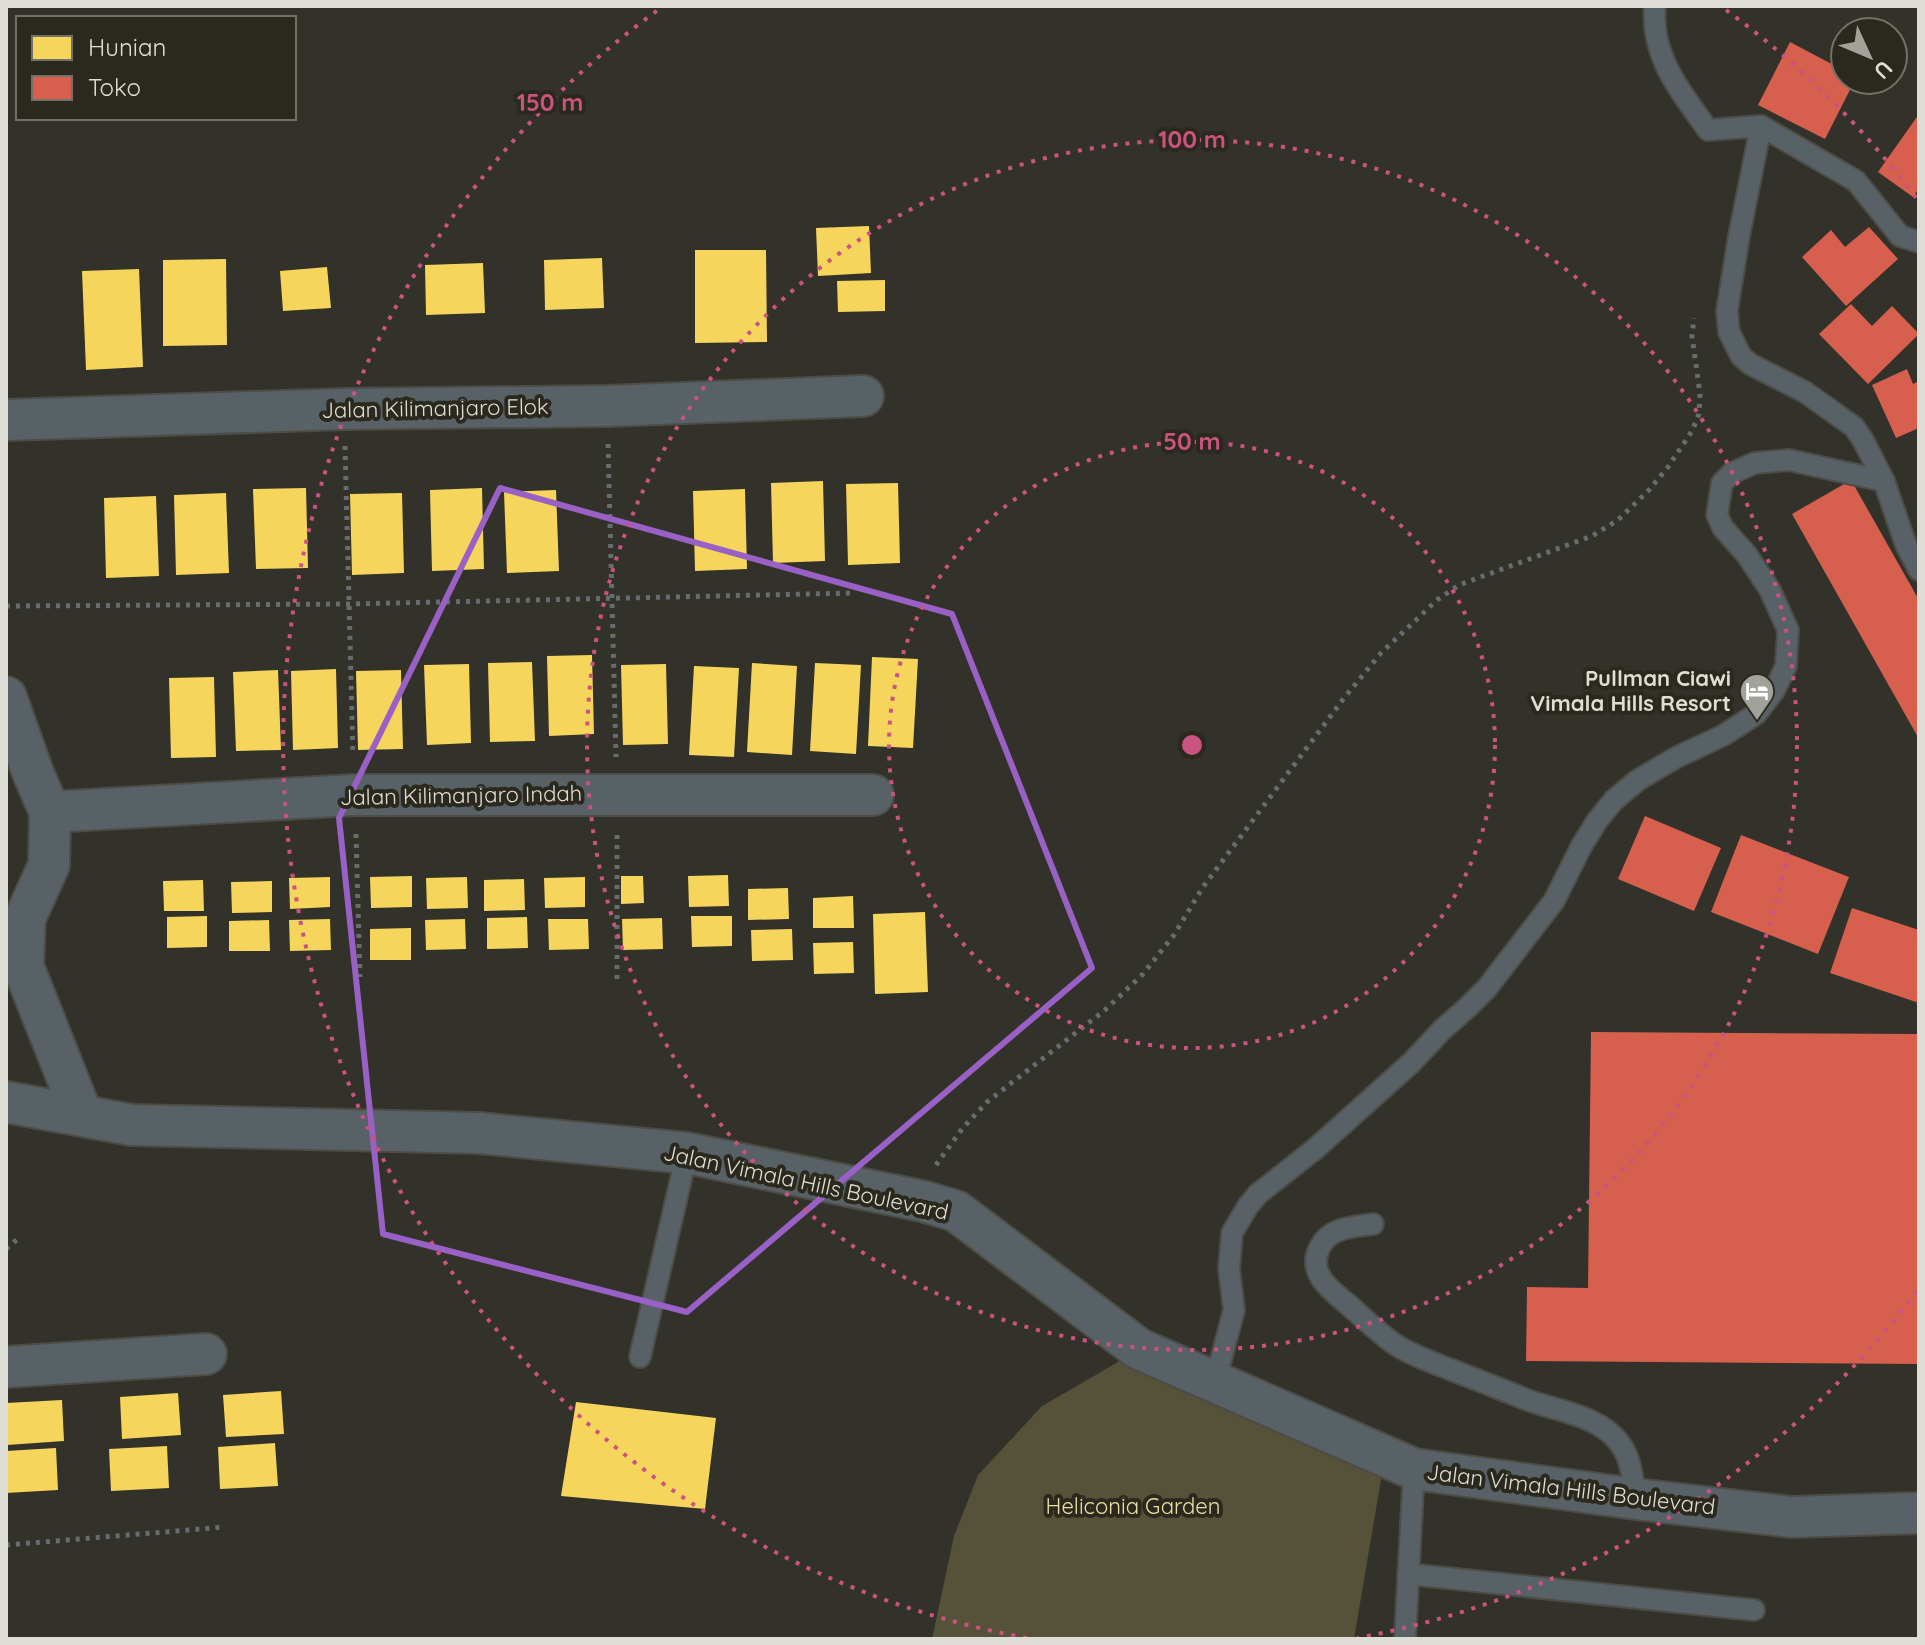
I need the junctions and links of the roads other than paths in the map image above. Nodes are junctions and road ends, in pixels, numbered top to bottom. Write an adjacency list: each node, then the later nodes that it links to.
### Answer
1 (1655, 6): 2 (lane)
2 (1761, 126): 3 (lane); 6 (lane)
3 (1919, 242)
4 (863, 396): 5 (street, Jalan Kilimanjaro Elok)
5 (6, 420)
6 (1884, 481): 7 (lane); 20 (lane)
7 (1919, 570)
8 (6, 697): 10 (street)
9 (873, 795): 10 (street, Jalan Kilimanjaro Indah)
10 (50, 812): 11 (street)
11 (16, 916): 12 (street)
12 (14, 977): 14 (street)
13 (6, 1102): 14 (street, Jalan Vimala Hills Boulevard)
14 (82, 1115): 15 (street, Jalan Vimala Hills Boulevard)
15 (687, 1153): 18 (lane); 20 (street, Jalan Vimala Hills Boulevard)
16 (1373, 1224): 22 (lane)
17 (206, 1354): 19 (street)
18 (640, 1357)
19 (6, 1367)
20 (1215, 1382): 21 (street, Jalan Vimala Hills Boulevard)
21 (1414, 1469): 22 (street, Jalan Vimala Hills Boulevard); 24 (lane)
22 (1636, 1499): 23 (street, Jalan Vimala Hills Boulevard)
23 (1919, 1513)
24 (1408, 1574): 25 (lane); 26 (lane)
25 (1754, 1610)
26 (1405, 1639)

